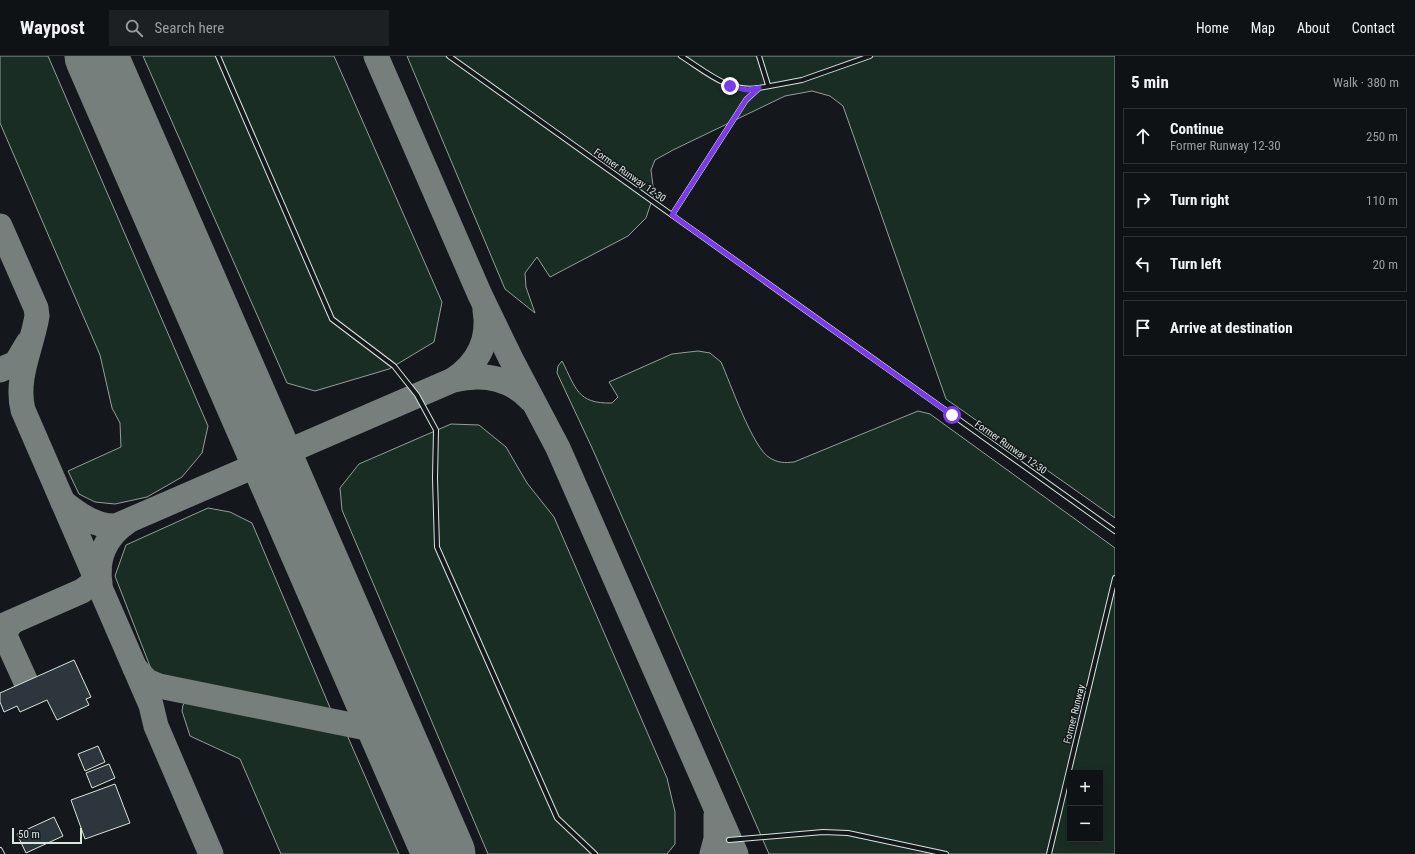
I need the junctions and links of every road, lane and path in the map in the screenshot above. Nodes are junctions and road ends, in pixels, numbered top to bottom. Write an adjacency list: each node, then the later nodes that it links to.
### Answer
1 (218, 56): 14 (lane)
2 (448, 56): 8 (lane, Former Runway 12-30)
3 (681, 56): 7 (lane)
4 (759, 56): 6 (lane)
5 (870, 56): 6 (lane)
6 (768, 85): 7 (lane)
7 (759, 88): 8 (lane)
8 (672, 215): 9 (lane, Former Runway 12-30)
9 (1115, 531)
10 (1115, 578): 16 (lane, Former Runway)
11 (729, 840): 15 (lane)
12 (0, 850): 13 (lane)
13 (2, 854)
14 (595, 854)
15 (946, 854)
16 (1049, 854)

